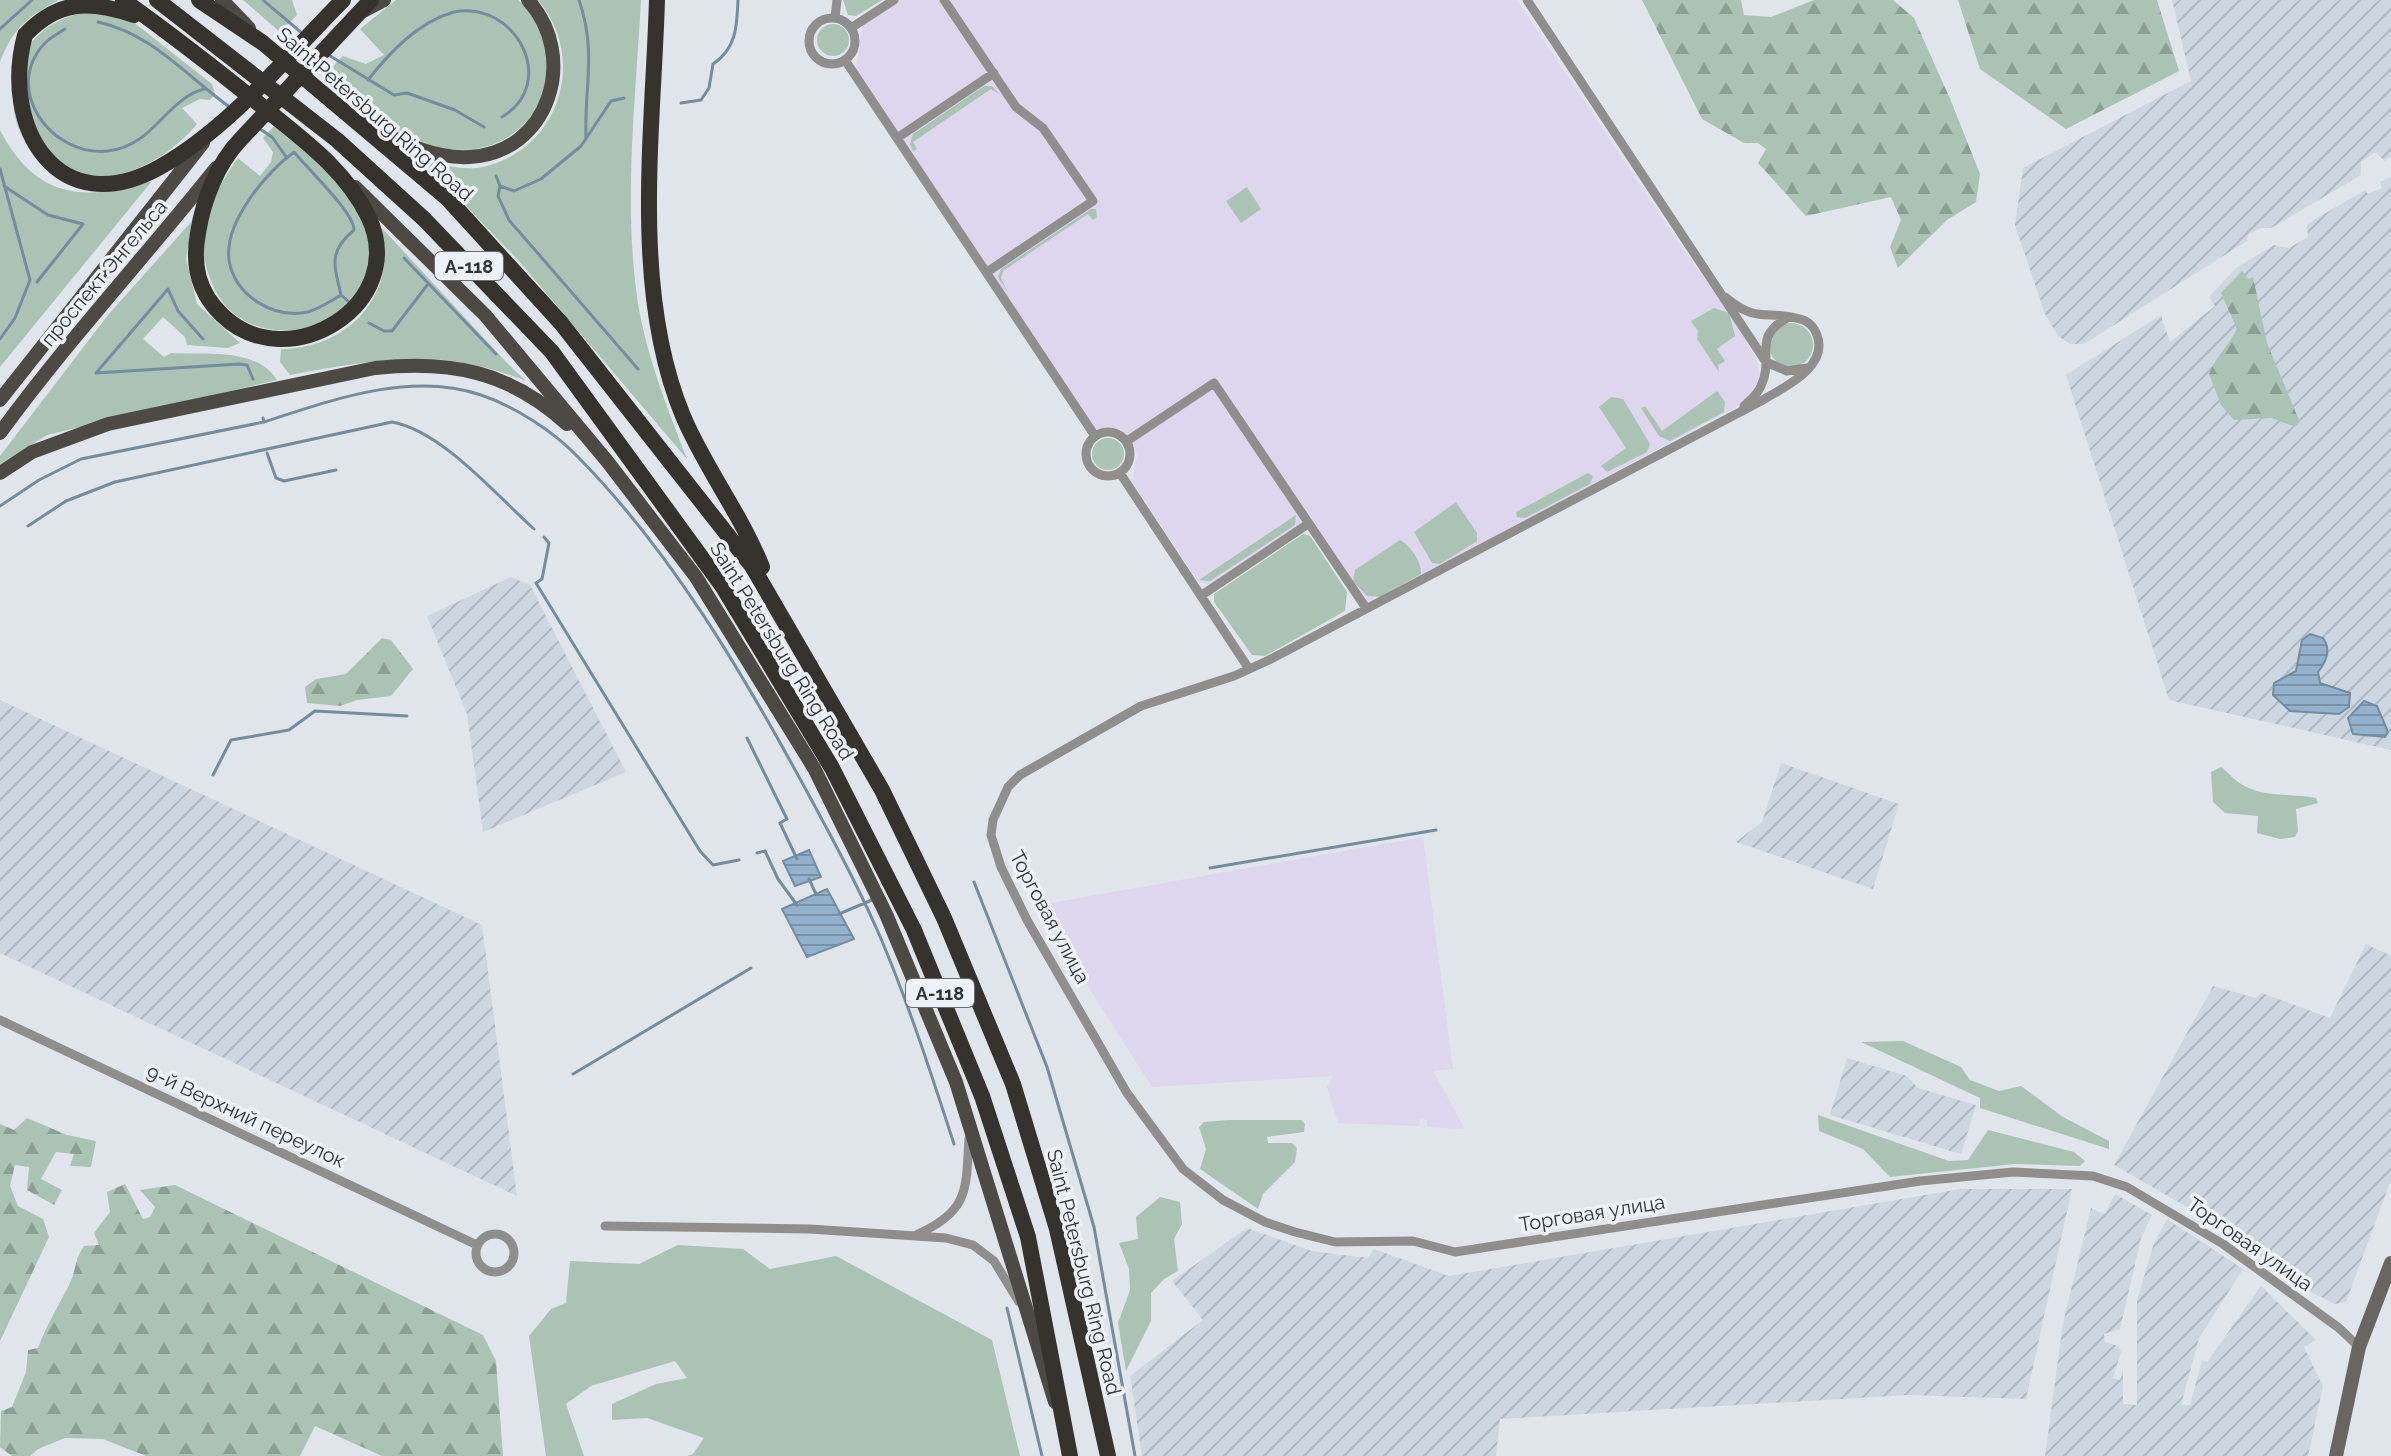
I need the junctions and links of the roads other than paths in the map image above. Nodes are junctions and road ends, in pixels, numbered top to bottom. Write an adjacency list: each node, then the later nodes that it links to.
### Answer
1 (123, 0): 17 (highway)
2 (157, 0): 54 (highway, Saint Petersburg Ring Road / А-118)
3 (199, 0): 18 (highway, Saint Petersburg Ring Road / А-118)
4 (222, 0): 18 (main road)
5 (371, 0): 14 (highway)
6 (384, 0): 14 (main road)
7 (528, 0): 22 (main road)
8 (657, 0): 44 (highway)
9 (837, 0): 15 (street)
10 (894, 0): 16 (street)
11 (944, 0): 20 (street)
12 (1527, 0): 29 (street)
13 (336, 6): 23 (highway)
14 (355, 15): 25 (highway)
15 (835, 18): 16 (street); 19 (street)
16 (851, 28): 19 (street)
17 (184, 43): 21 (highway); 27 (highway)
18 (263, 43): 22 (highway, Saint Petersburg Ring Road / А-118)
19 (845, 60): 24 (street)
20 (994, 73): 24 (street); 28 (street)
21 (2, 86)
22 (354, 119): 44 (highway, Saint Petersburg Ring Road / А-118)
23 (207, 137): 26 (highway); 33 (main road, проспект Энгельса)
24 (897, 138): 28 (street)
25 (234, 146): 27 (highway); 35 (main road, проспект Энгельса)
26 (22, 153)
27 (326, 159): 38 (main road)
28 (987, 272): 36 (street)
29 (1725, 297): 30 (street); 31 (street)
30 (1788, 318): 31 (street); 32 (street)
31 (1766, 362): 32 (street); 34 (street)
32 (1810, 367): 34 (street)
33 (0, 400)
34 (1739, 411): 43 (street)
35 (0, 433)
36 (1095, 436): 37 (street); 40 (street)
37 (1127, 441): 40 (street); 41 (street)
38 (607, 461): 39 (main road); 47 (main road)
39 (0, 473)
40 (1120, 473): 42 (street)
41 (1308, 524): 42 (street); 43 (street)
42 (1202, 595): 45 (street)
43 (1366, 608): 45 (street)
44 (780, 613): 56 (highway, Saint Petersburg Ring Road / А-118)
45 (1249, 669): 53 (street, Торговая улица)
46 (0, 1020): 50 (street, 9-й Верхний переулок)
47 (970, 1127): 49 (street); 52 (main road)
48 (605, 1226): 49 (street)
49 (918, 1234): 52 (street)
50 (477, 1245): 50 (street)
51 (2391, 1263): 53 (main road)
52 (1023, 1308): 54 (main road)
53 (2359, 1347): 57 (main road)
54 (1068, 1434): 55 (highway, Saint Petersburg Ring Road / А-118)
55 (1070, 1456)
56 (1108, 1456)
57 (2336, 1456)

